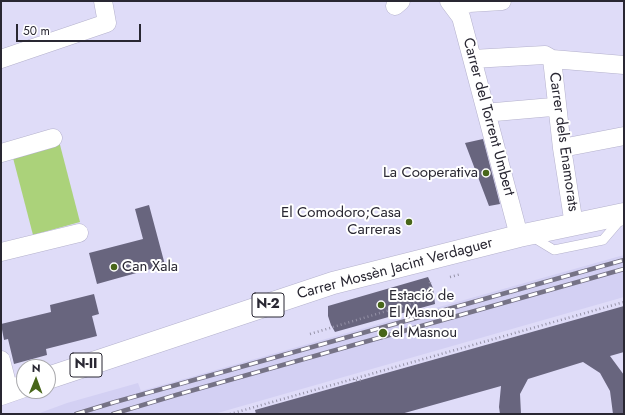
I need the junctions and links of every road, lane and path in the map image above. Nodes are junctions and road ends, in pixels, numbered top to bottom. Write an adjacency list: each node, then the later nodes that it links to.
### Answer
1 (104, 1): 4 (street)
2 (502, 1): 3 (street)
3 (452, 5): 5 (street, Carrer del Torrent Umbert)
4 (1, 59)
5 (472, 59): 6 (street); 17 (street, Carrer del Torrent Umbert)
6 (552, 59): 7 (street); 12 (street, Carrer dels Enamorats)
7 (624, 65)
8 (552, 107): 9 (street)
9 (495, 112)
10 (624, 136): 12 (street)
11 (53, 138): 13 (street)
12 (562, 148): 15 (street, Carrer dels Enamorats)
13 (1, 153)
14 (624, 214): 15 (main road, Carrer Mossèn Jacint Verdaguer / N-2); 17 (lane)
15 (574, 225): 17 (main road, Carrer Mossèn Jacint Verdaguer / N-2)
16 (79, 233): 18 (street)
17 (524, 235): 24 (main road, Carrer Mossèn Jacint Verdaguer / N-2)
18 (1, 252)
19 (461, 274): 20 (path)
20 (450, 277)
21 (430, 282): 23 (path)
22 (624, 302): 27 (path)
23 (310, 334)
24 (125, 353): 26 (main road, N-II)
25 (1, 360): 29 (street)
26 (56, 375)
27 (354, 379): 28 (path); 30 (path)
28 (362, 380)
29 (11, 390)
30 (230, 414)

